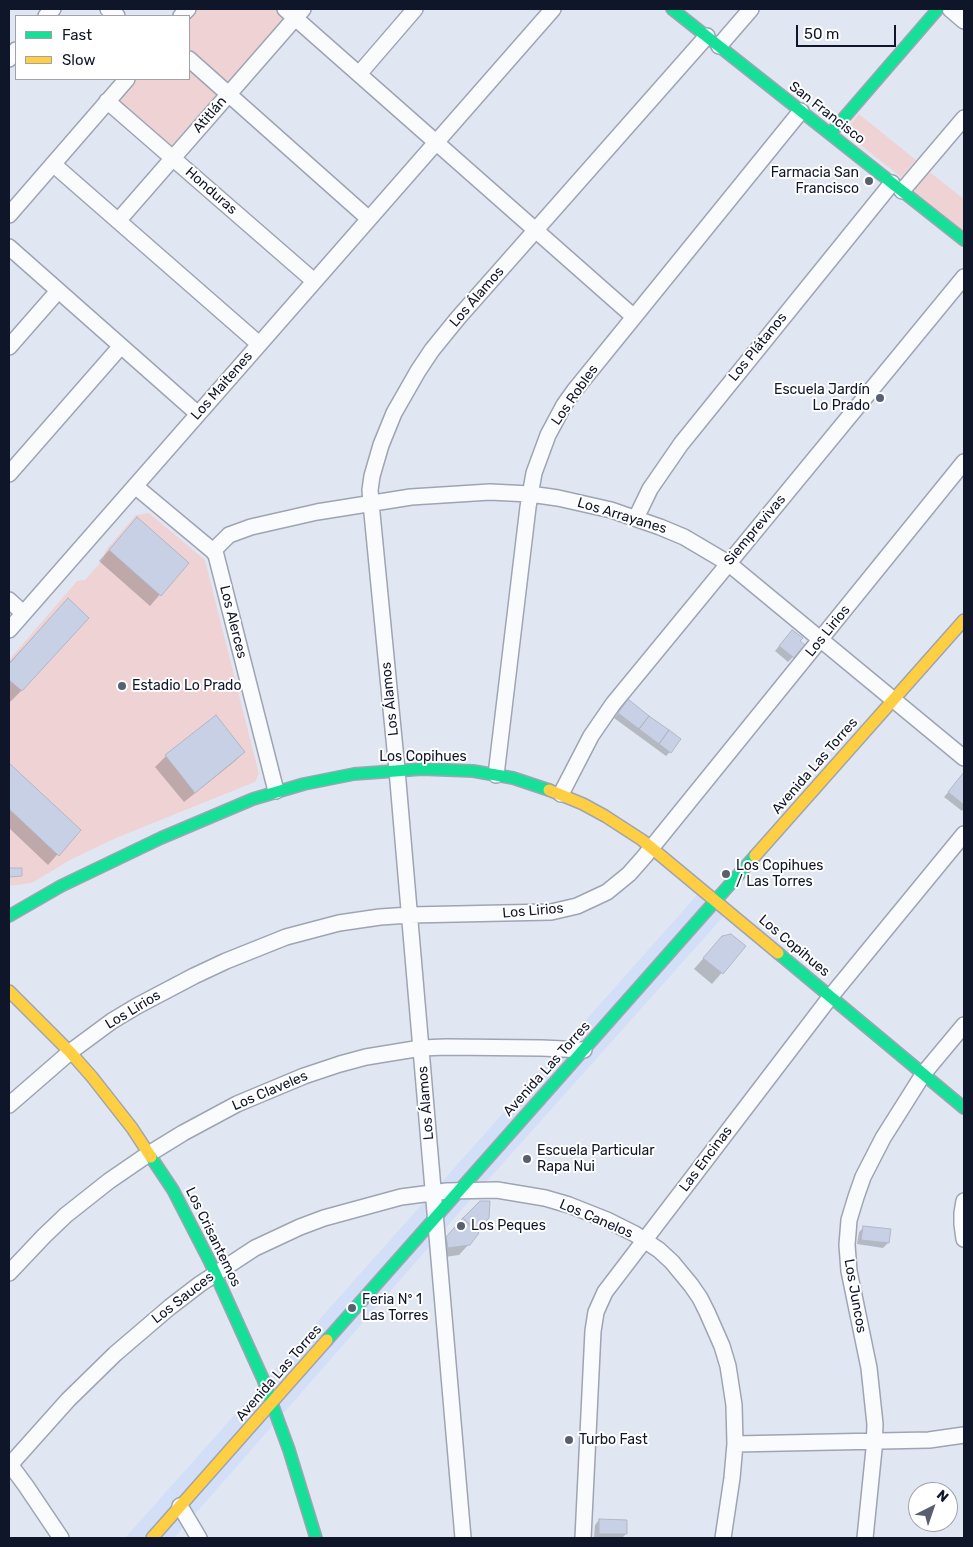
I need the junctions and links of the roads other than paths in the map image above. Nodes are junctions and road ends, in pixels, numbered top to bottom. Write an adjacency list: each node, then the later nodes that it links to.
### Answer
1 (415, 9): 11 (street)
2 (553, 9): 18 (street, Los Maitenes)
3 (672, 9): 9 (street, San Francisco)
4 (751, 9): 9 (street, Los Álamos)
5 (938, 9): 17 (street)
6 (950, 9): 8 (street)
7 (295, 12): 11 (street); 13 (street, Atitlán)
8 (964, 21)
9 (713, 41): 15 (street, San Francisco); 25 (street, Los Álamos)
10 (190, 60): 13 (street)
11 (359, 74): 18 (street)
12 (126, 80): 14 (street)
13 (229, 94): 19 (street, Atitlán); 23 (street)
14 (108, 101): 19 (street, Honduras); 20 (street)
15 (801, 111): 17 (street, San Francisco); 31 (street, Los Robles)
16 (964, 118): 21 (street, Los Plátanos)
17 (830, 134): 21 (street, San Francisco)
18 (436, 142): 23 (street, Los Maitenes); 25 (street)
19 (173, 158): 24 (street, Atitlán); 29 (street, Honduras)
20 (53, 164): 22 (street); 24 (street)
21 (897, 187): 26 (street, San Francisco); 41 (street, Los Plátanos)
22 (9, 215)
23 (369, 219): 29 (street, Los Maitenes)
24 (118, 221): 32 (street)
25 (536, 230): 31 (street); 40 (street, Los Álamos)
26 (964, 240)
27 (9, 247): 30 (street)
28 (964, 277): 43 (street, Siemprevivas)
29 (314, 281): 32 (street, Los Maitenes)
30 (58, 291): 33 (street); 34 (street)
31 (634, 317): 39 (street, Los Robles)
32 (259, 344): 35 (street, Los Maitenes)
33 (121, 346): 35 (street); 37 (street)
34 (9, 347)
35 (198, 414): 38 (street, Los Maitenes)
36 (964, 462): 48 (street, Los Lirios)
37 (9, 474)
38 (135, 486): 42 (street, Los Alerces); 45 (street, Los Maitenes)
39 (530, 494): 40 (street, Los Arrayanes); 41 (street, Los Arrayanes); 52 (street, Los Robles)
40 (371, 503): 42 (street, Los Arrayanes); 51 (street, Los Álamos)
41 (636, 518): 43 (street, Los Arrayanes)
42 (213, 551): 53 (street, Los Alerces)
43 (728, 563): 48 (street, Los Arrayanes); 54 (street, Siemprevivas)
44 (9, 600): 45 (street)
45 (24, 613): 47 (street, Los Maitenes)
46 (964, 620): 49 (street, Avenida Las Torres)
47 (9, 630)
48 (821, 639): 49 (street, Los Arrayanes); 56 (street, Los Lirios)
49 (894, 700): 50 (street, Los Arrayanes); 57 (street, Avenida Las Torres)
50 (964, 758)
51 (397, 770): 52 (street, Los Copihues); 53 (street, Los Copihues); 58 (street, Los Álamos)
52 (496, 775): 54 (street, Los Copihues)
53 (276, 792): 59 (street, Los Copihues)
54 (562, 794): 56 (street, Los Copihues)
55 (964, 834): 61 (street, Las Encinas)
56 (652, 847): 57 (street, Los Copihues); 58 (street, Los Lirios)
57 (716, 900): 61 (street, Los Copihues); 64 (street, Avenida Las Torres)
58 (410, 915): 63 (street, Los Álamos); 65 (street, Los Lirios)
59 (9, 916)
60 (9, 991): 65 (street, Los Crisantemos)
61 (831, 996): 66 (street, Los Copihues); 75 (street, Las Encinas)
62 (964, 1025): 66 (street, Los Juncos)
63 (421, 1048): 64 (street, Los Claveles); 69 (street, Los Claveles); 71 (street, Los Álamos)
64 (584, 1050): 70 (street, Avenida Las Torres)
65 (70, 1052): 67 (street, Los Lirios); 69 (street, Los Crisantemos)
66 (924, 1074): 68 (street, Los Copihues); 80 (street, Los Juncos)
67 (9, 1105)
68 (964, 1108)
69 (150, 1153): 76 (street, Los Claveles); 77 (street, Los Crisantemos)
70 (460, 1190): 71 (street, Los Sauces); 73 (street, Avenida Las Torres); 75 (street, Los Canelos)
71 (433, 1192): 73 (street, Los Álamos); 77 (street, Los Sauces)
72 (964, 1201): 74 (street)
73 (435, 1218): 78 (street, Avenida Las Torres); 88 (street, Los Álamos)
74 (964, 1239)
75 (644, 1240): 81 (street, Los Canelos); 89 (street, Las Encinas)
76 (9, 1273)
77 (215, 1273): 78 (street, Los Crisantemos); 82 (street, Los Sauces)
78 (272, 1403): 83 (street, Avenida Las Torres); 87 (street, Los Crisantemos)
79 (964, 1435): 80 (street)
80 (875, 1441): 81 (street); 91 (street, Los Juncos)
81 (735, 1444): 90 (street, Los Canelos)
82 (9, 1465): 84 (street)
83 (180, 1506): 85 (street, Avenida Las Torres); 86 (street)
84 (61, 1538)
85 (152, 1538)
86 (198, 1538)
87 (316, 1538)
88 (463, 1538)
89 (583, 1538)
90 (723, 1538)
91 (865, 1538)

